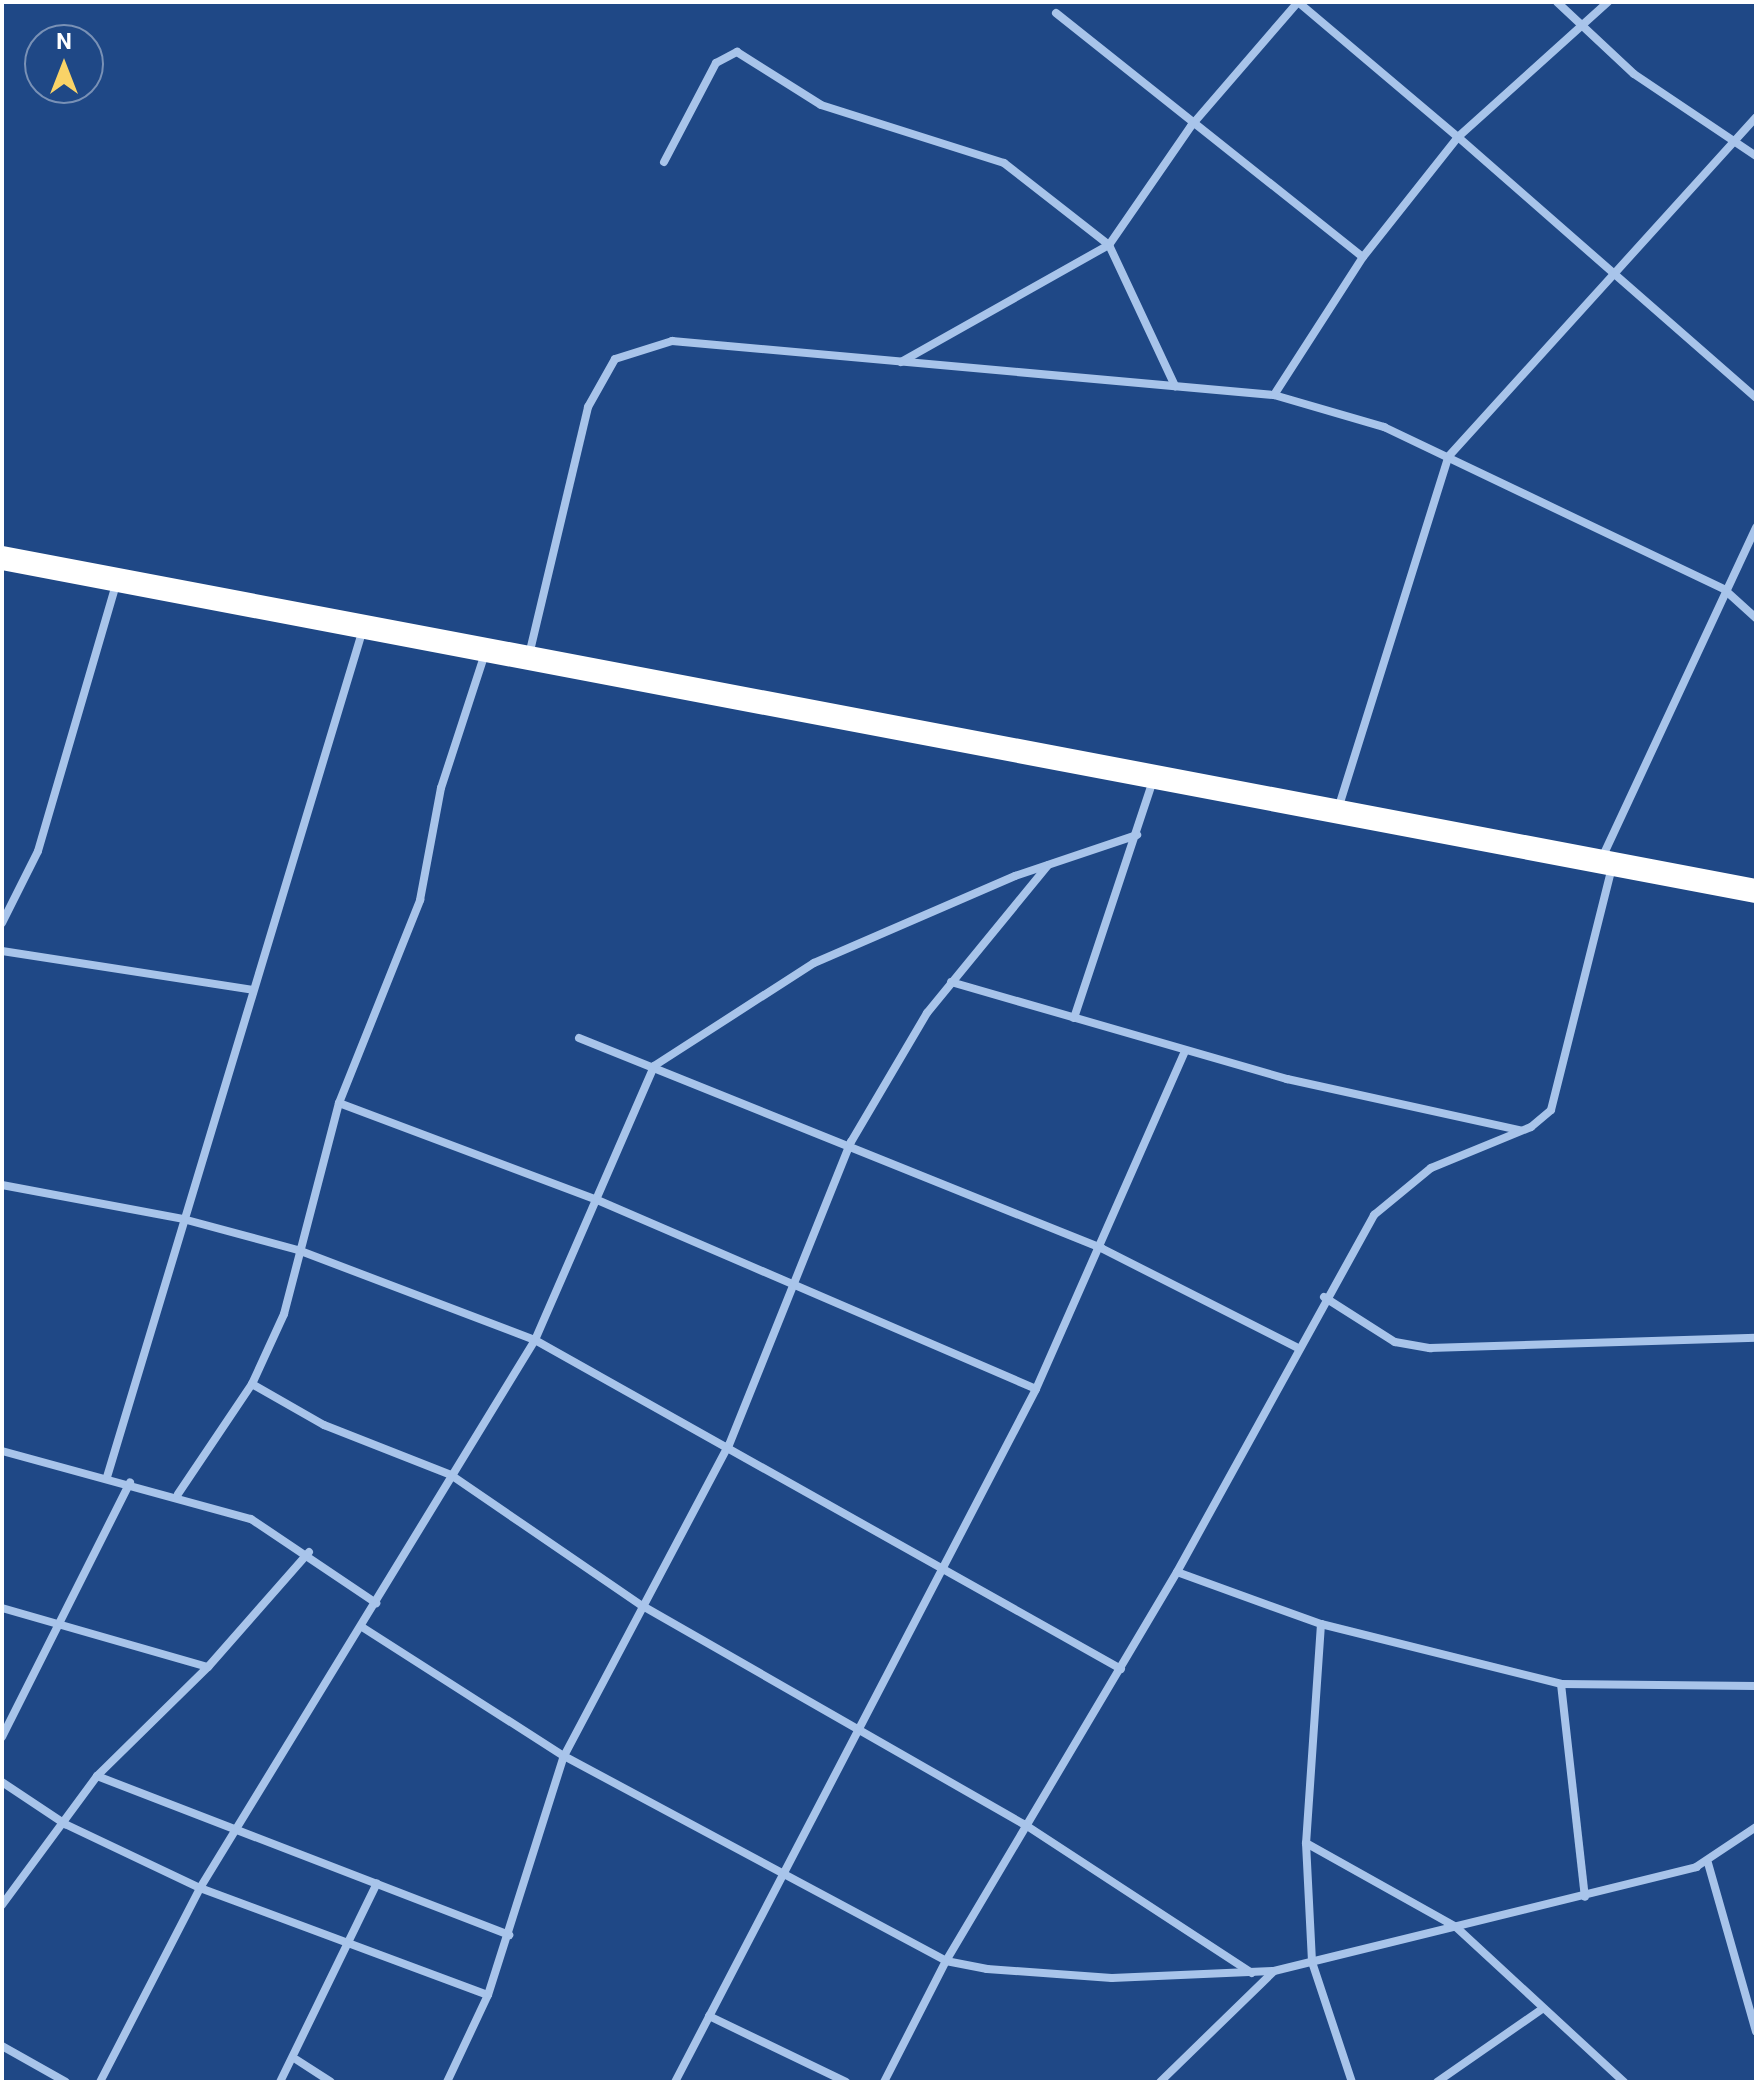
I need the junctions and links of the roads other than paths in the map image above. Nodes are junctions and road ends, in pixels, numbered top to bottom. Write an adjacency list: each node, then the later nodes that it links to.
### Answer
1 (1298, 2): 7 (street); 8 (street)
2 (1557, 2): 5 (street)
3 (1608, 2): 5 (street)
4 (1056, 13): 7 (street)
5 (1587, 24): 8 (street); 9 (street)
6 (1756, 117): 9 (street)
7 (1191, 126): 12 (street); 13 (street)
8 (1458, 137): 13 (street); 14 (street)
9 (1738, 140): 10 (street); 14 (street)
10 (1756, 156)
11 (664, 162): 12 (street)
12 (1109, 245): 15 (street); 16 (street)
13 (1363, 257): 17 (street)
14 (1613, 276): 18 (street); 19 (street)
15 (900, 363): 16 (street); 27 (street)
16 (1175, 386): 17 (street)
17 (1274, 395): 19 (street)
18 (1756, 398)
19 (1448, 457): 23 (street); 29 (street)
20 (1756, 527): 23 (street)
21 (2, 558): 22 (highway)
22 (117, 580): 25 (highway); 34 (street)
23 (1725, 590): 24 (street); 31 (street)
24 (1756, 618)
25 (363, 628): 26 (highway); 37 (street)
26 (486, 652): 27 (highway); 42 (street)
27 (528, 660): 28 (highway)
28 (1153, 781): 29 (highway); 30 (street)
29 (1337, 812): 31 (highway)
30 (1137, 835): 32 (street); 38 (street)
31 (1607, 861): 33 (highway); 43 (street)
32 (1048, 865): 36 (street); 41 (street)
33 (1756, 891)
34 (2, 923)
35 (2, 951): 37 (street)
36 (951, 982): 38 (street); 44 (street)
37 (253, 990): 47 (street)
38 (1074, 1018): 40 (street)
39 (579, 1038): 41 (street)
40 (1185, 1051): 43 (street); 48 (street)
41 (654, 1066): 44 (street); 46 (street)
42 (339, 1103): 46 (street); 49 (street)
43 (1521, 1131): 51 (street)
44 (851, 1142): 48 (street); 50 (street)
45 (2, 1185): 47 (street)
46 (595, 1199): 50 (street); 53 (street)
47 (183, 1219): 49 (street); 60 (street)
48 (1101, 1248): 54 (street); 56 (street)
49 (298, 1250): 53 (street); 55 (street)
50 (794, 1291): 56 (street); 57 (street)
51 (1324, 1297): 52 (street); 54 (street)
52 (1756, 1338)
53 (535, 1340): 57 (street); 59 (street)
54 (1296, 1347): 65 (street)
55 (252, 1384): 59 (street); 62 (street)
56 (1036, 1389): 64 (street)
57 (729, 1445): 64 (street); 67 (street)
58 (2, 1451): 60 (street)
59 (451, 1475): 66 (street); 67 (street)
60 (107, 1477): 61 (street)
61 (130, 1482): 62 (street); 69 (street)
62 (178, 1494): 63 (street)
63 (309, 1552): 66 (street); 72 (street)
64 (943, 1567): 73 (street); 76 (street)
65 (1177, 1572): 70 (street); 73 (street)
66 (376, 1603): 71 (street)
67 (641, 1605): 76 (street); 78 (street)
68 (2, 1608): 69 (street)
69 (62, 1622): 72 (street); 77 (street)
70 (1321, 1624): 74 (street); 85 (street)
71 (362, 1627): 78 (street); 84 (street)
72 (208, 1667): 79 (street)
73 (1121, 1669): 82 (street)
74 (1561, 1684): 75 (street); 90 (street)
75 (1756, 1686)
76 (858, 1733): 82 (street); 87 (street)
77 (2, 1737)
78 (564, 1756): 87 (street); 93 (street)
79 (97, 1776): 81 (street); 84 (street)
80 (2, 1782): 81 (street)
81 (65, 1824): 89 (street); 91 (street)
82 (1024, 1824): 95 (street); 98 (street)
83 (1756, 1827): 86 (street)
84 (234, 1830): 88 (street); 89 (street)
85 (1306, 1843): 92 (street); 96 (street)
86 (1708, 1863): 90 (street); 102 (street)
87 (780, 1874): 95 (street); 101 (street)
88 (377, 1883): 93 (street); 94 (street)
89 (200, 1888): 94 (street); 106 (street)
90 (1585, 1897): 92 (street)
91 (2, 1905)
92 (1456, 1927): 96 (street); 100 (street)
93 (509, 1935): 99 (street)
94 (352, 1947): 99 (street); 104 (street)
95 (946, 1961): 98 (street); 112 (street)
96 (1312, 1962): 97 (street); 114 (street)
97 (1274, 1971): 98 (street); 113 (street)
98 (1253, 1973)
99 (488, 1995): 109 (street)
100 (1542, 2009): 115 (street); 116 (street)
101 (709, 2016): 110 (street); 111 (street)
102 (1756, 2031)
103 (2, 2046): 105 (street)
104 (297, 2060): 107 (street); 108 (street)
105 (66, 2082)
106 (100, 2082)
107 (280, 2082)
108 (331, 2082)
109 (447, 2082)
110 (675, 2082)
111 (846, 2082)
112 (884, 2082)
113 (1160, 2082)
114 (1352, 2082)
115 (1437, 2082)
116 (1624, 2082)

